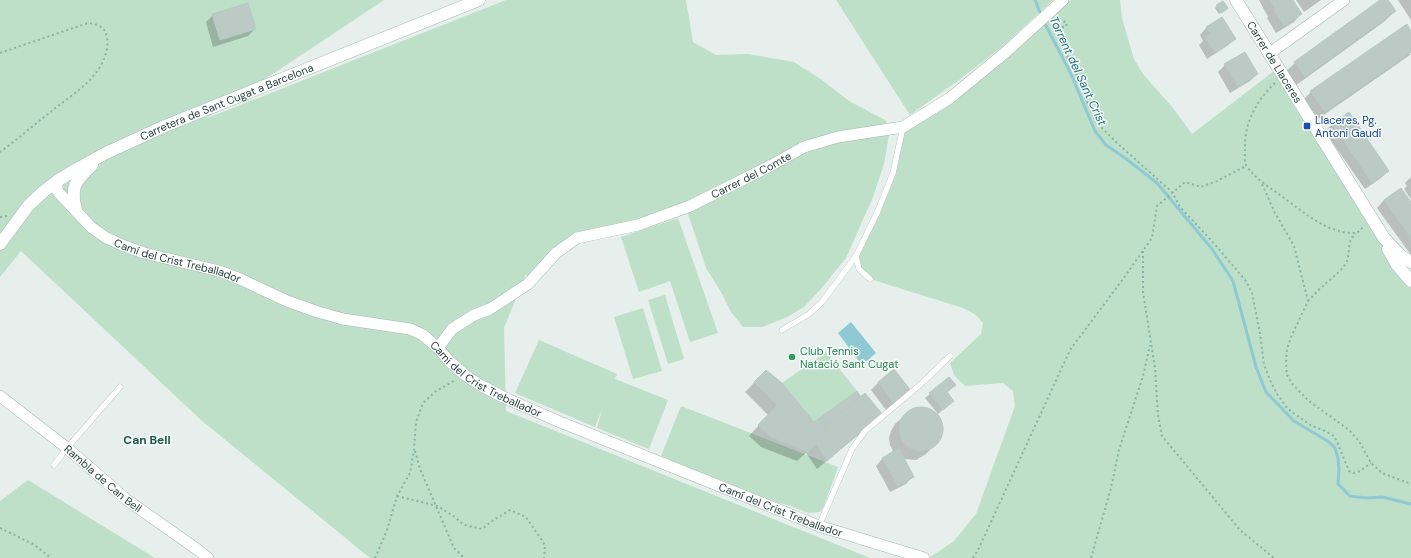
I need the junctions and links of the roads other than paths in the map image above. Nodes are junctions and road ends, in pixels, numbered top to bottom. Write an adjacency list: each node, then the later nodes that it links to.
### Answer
1 (479, 0): 7 (main road, Carretera de Sant Cugat a Barcelona)
2 (1063, 0): 6 (street, Carrer del Comte)
3 (1236, 0): 5 (main road, Carrer de Llaceres)
4 (1344, 0): 5 (street)
5 (1270, 54): 12 (main road, Carrer de Llaceres)
6 (903, 127): 14 (lane); 19 (street, Carrer del Comte)
7 (106, 153): 8 (main road, Carretera de Sant Cugat a Barcelona); 11 (main road)
8 (57, 181): 9 (main road, Carretera de Sant Cugat a Barcelona); 10 (street); 11 (main road)
9 (44, 191): 10 (street); 13 (main road, Carretera de Sant Cugat a Barcelona)
10 (60, 194): 11 (street, Camí del Crist Treballador)
11 (76, 210): 19 (street, Camí del Crist Treballador)
12 (1375, 224): 15 (main road); 17 (main road)
13 (0, 244)
14 (856, 256): 16 (lane); 18 (lane)
15 (1411, 262)
16 (870, 279)
17 (1411, 281)
18 (782, 330)
19 (438, 348): 25 (street, Camí del Crist Treballador)
20 (950, 356): 25 (lane)
21 (120, 387): 23 (lane)
22 (0, 396): 23 (street, Rambla de Can Bell)
23 (67, 448): 24 (lane); 26 (street, Rambla de Can Bell)
24 (54, 465)
25 (819, 526): 27 (street, Camí del Crist Treballador)
26 (208, 558)
27 (924, 558)

